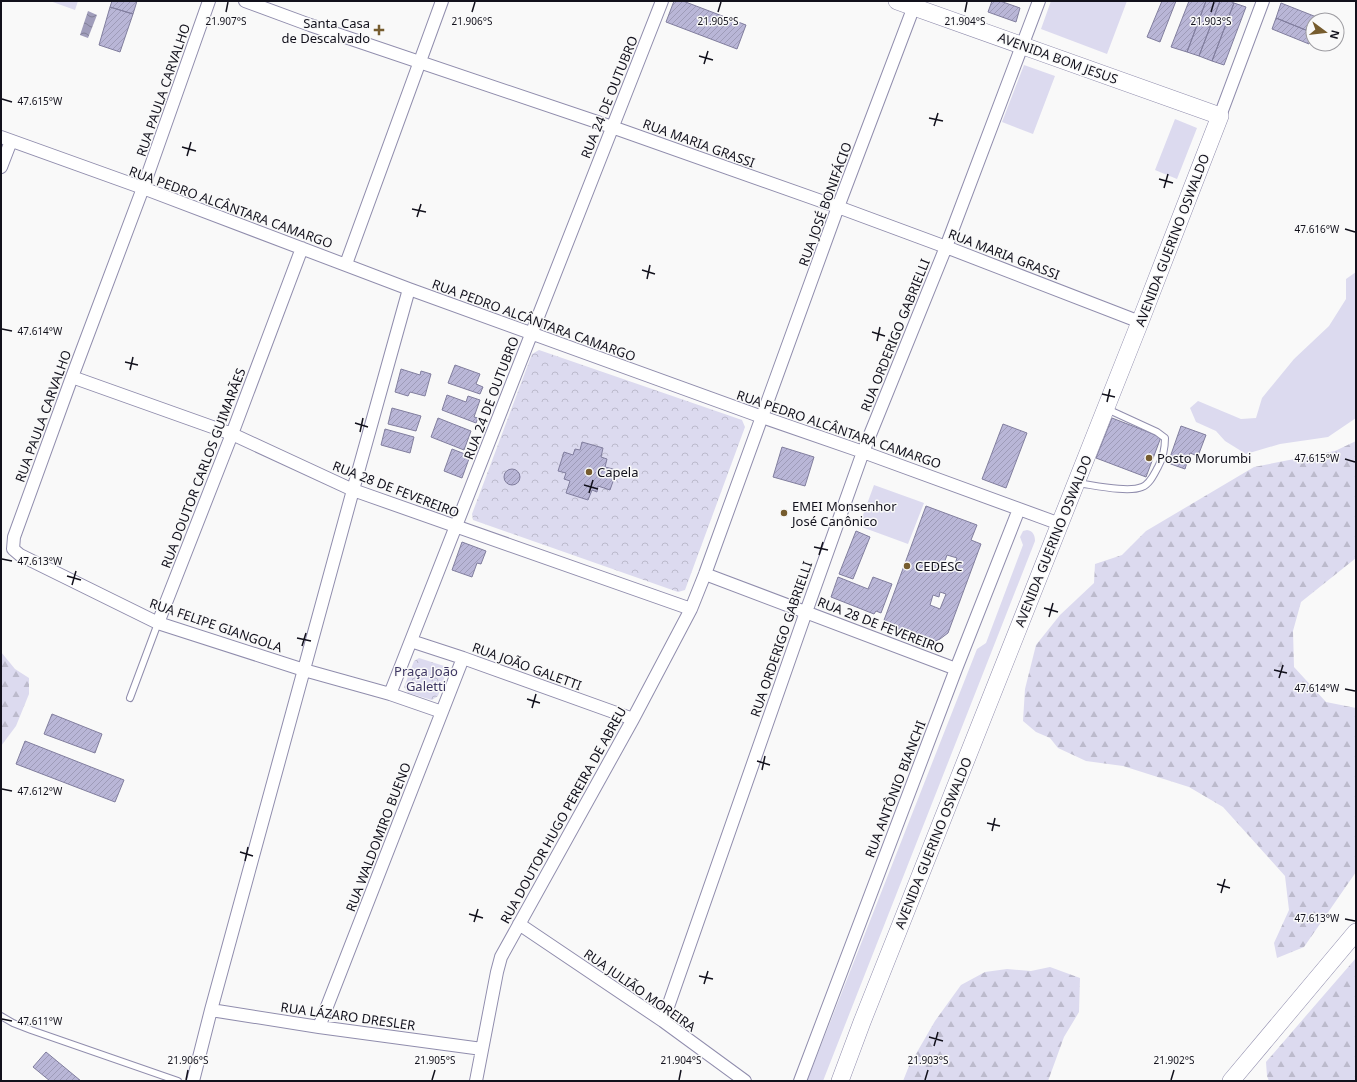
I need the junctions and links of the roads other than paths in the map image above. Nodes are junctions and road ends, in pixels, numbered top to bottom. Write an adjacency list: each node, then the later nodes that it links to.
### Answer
1 (209, 1): 15 (street, RUA PAULA CARVALHO)
2 (244, 1): 10 (street, RUA MARIA GRASSI)
3 (442, 1): 10 (street)
4 (662, 1): 12 (street, RUA 24 DE OUTUBRO)
5 (897, 1): 8 (street, AVENIDA BOM JESUS)
6 (1039, 1): 9 (street, RUA ORDERIGO GABRIELLI)
7 (1263, 1): 11 (street, AVENIDA GUERINO OSWALDO)
8 (915, 4): 9 (street, AVENIDA BOM JESUS); 16 (street, RUA JOSÉ BONIFÁCIO)
9 (1023, 45): 11 (street, AVENIDA BOM JESUS); 17 (street, RUA ORDERIGO GABRIELLI)
10 (419, 61): 12 (street, RUA MARIA GRASSI); 19 (street)
11 (1220, 116): 21 (street, AVENIDA GUERINO OSWALDO)
12 (612, 127): 16 (street, RUA MARIA GRASSI); 22 (street, RUA 24 DE OUTUBRO)
13 (6, 139): 14 (street); 15 (street, RUA PEDRO ALCÂNTARA CAMARGO)
14 (1, 167)
15 (143, 188): 18 (street, RUA PEDRO ALCÂNTARA CAMARGO); 23 (street, RUA PAULA CARVALHO)
16 (838, 207): 17 (street, RUA MARIA GRASSI); 25 (street, RUA JOSÉ BONIFÁCIO)
17 (946, 247): 21 (street, RUA MARIA GRASSI); 27 (street, RUA ORDERIGO GABRIELLI)
18 (302, 248): 19 (street, RUA PEDRO ALCÂNTARA CAMARGO); 26 (street, RUA DOUTOR CARLOS GUIMARÃES)
19 (346, 264): 20 (street, RUA PEDRO ALCÂNTARA CAMARGO)
20 (409, 289): 22 (street, RUA PEDRO ALCÂNTARA CAMARGO); 29 (street)
21 (1140, 322): 24 (street, AVENIDA GUERINO OSWALDO)
22 (532, 333): 25 (street, RUA PEDRO ALCÂNTARA CAMARGO); 32 (street, RUA 24 DE OUTUBRO)
23 (72, 377): 26 (street, RUA 28 DE FEVEREIRO); 33 (street, RUA PAULA CARVALHO)
24 (1106, 408): 28 (street, AVENIDA GUERINO OSWALDO); 28 (lane)
25 (762, 418): 27 (street, RUA PEDRO ALCÂNTARA CAMARGO); 34 (street, RUA JOSÉ BONIFÁCIO)
26 (232, 434): 29 (street, RUA 28 DE FEVEREIRO); 37 (street, RUA DOUTOR CARLOS GUIMARÃES)
27 (863, 452): 30 (street, RUA PEDRO ALCÂNTARA CAMARGO); 36 (street, RUA ORDERIGO GABRIELLI)
28 (1076, 482): 31 (street, AVENIDA GUERINO OSWALDO)
29 (353, 490): 32 (street, RUA 28 DE FEVEREIRO); 41 (street)
30 (1019, 509): 31 (street, RUA PEDRO ALCÂNTARA CAMARGO); 40 (street, RUA ANTÔNIO BIANCHI)
31 (1060, 524): 58 (street, AVENIDA GUERINO OSWALDO)
32 (457, 526): 35 (street, RUA 28 DE FEVEREIRO); 38 (street, RUA 24 DE OUTUBRO)
33 (13, 549): 37 (street, RUA FELIPE GIANGOLA)
34 (705, 574): 35 (street, RUA DOUTOR HUGO PEREIRA DE ABREU); 36 (street, RUA 28 DE FEVEREIRO)
35 (691, 609): 45 (street, RUA DOUTOR HUGO PEREIRA DE ABREU)
36 (806, 612): 40 (street, RUA 28 DE FEVEREIRO); 50 (street, RUA ORDERIGO GABRIELLI)
37 (158, 623): 41 (street, RUA FELIPE GIANGOLA); 43 (lane, RUA DOUTOR CARLOS GUIMARÃES)
38 (411, 641): 39 (street, RUA JOÃO GALETTI); 42 (street, RUA 24 DE OUTUBRO)
39 (463, 658): 44 (street, RUA WALDOMIRO BUENO); 45 (street, RUA JOÃO GALETTI)
40 (956, 669): 57 (street, RUA ANTÔNIO BIANCHI)
41 (304, 670): 42 (street, RUA FELIPE GIANGOLA); 48 (street)
42 (390, 694): 44 (street, RUA FELIPE GIANGOLA)
43 (130, 698)
44 (442, 712): 51 (street, RUA WALDOMIRO BUENO)
45 (632, 718): 46 (street, RUA DOUTOR HUGO PEREIRA DE ABREU)
46 (519, 924): 50 (street, RUA JULIÃO MOREIRA); 52 (street, RUA DOUTOR HUGO PEREIRA DE ABREU)
47 (1356, 932): 59 (street)
48 (211, 1010): 51 (street, RUA LÁZARO DRESLER); 53 (street)
49 (1, 1016): 54 (lane)
50 (664, 1021): 56 (street, RUA JULIÃO MOREIRA)
51 (319, 1027): 52 (street, RUA LÁZARO DRESLER)
52 (482, 1049): 55 (street, RUA DOUTOR HUGO PEREIRA DE ABREU)
53 (194, 1078)
54 (178, 1081)
55 (476, 1081)
56 (744, 1081)
57 (800, 1081)
58 (840, 1081)
59 (1231, 1081)

